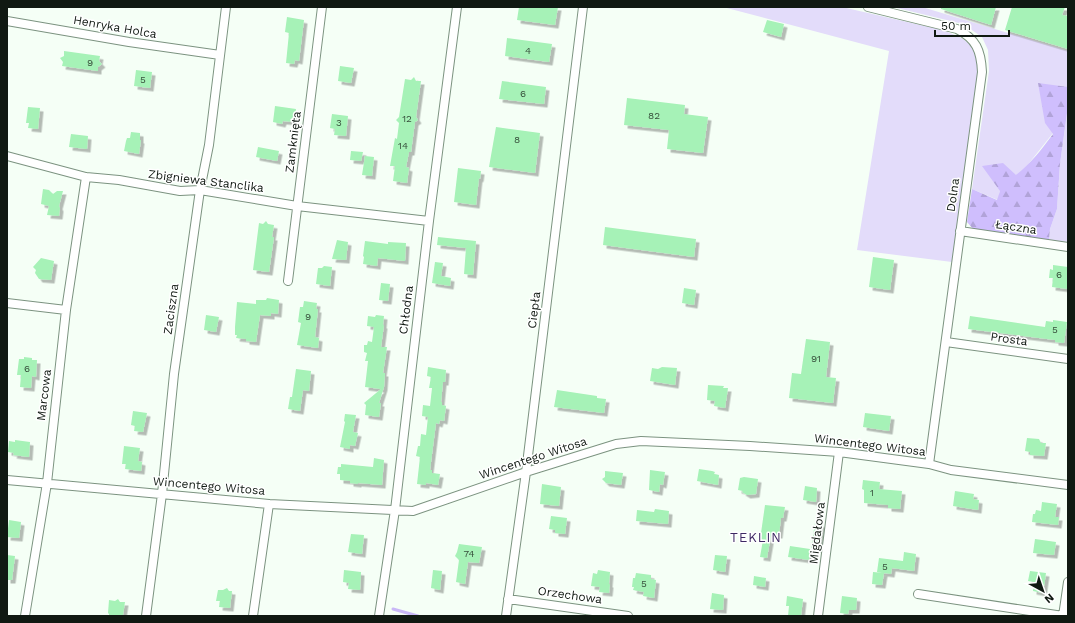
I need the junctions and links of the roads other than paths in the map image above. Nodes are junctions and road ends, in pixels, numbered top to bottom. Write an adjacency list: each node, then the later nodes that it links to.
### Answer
1 (226, 7): 7 (street, Zaciszna)
2 (322, 7): 11 (street, Zamknięta)
3 (457, 7): 12 (street, Chłodna)
4 (583, 7): 22 (street, Ciepła)
5 (868, 7): 13 (street, Dolna)
6 (7, 21): 7 (street, Henryka Holca)
7 (220, 55): 10 (street, Zaciszna)
8 (7, 156): 9 (street, Zbigniewa Stanclika)
9 (86, 177): 10 (street, Zbigniewa Stanclika); 17 (street, Marcowa)
10 (200, 190): 11 (street, Zbigniewa Stanclika); 26 (street, Zaciszna)
11 (297, 206): 12 (street, Zbigniewa Stanclika); 15 (street, Zamknięta)
12 (428, 221): 28 (street, Chłodna)
13 (960, 231): 14 (street, Łączna); 18 (street, Dolna)
14 (1068, 247)
15 (288, 281)
16 (7, 302): 17 (street)
17 (66, 310): 24 (street, Marcowa)
18 (946, 342): 19 (street, Prosta); 21 (street, Dolna)
19 (1068, 359)
20 (839, 452): 21 (street, Wincentego Witosa); 22 (street, Wincentego Witosa); 38 (street, Migdałowa)
21 (929, 464): 25 (street, Wincentego Witosa)
22 (526, 472): 28 (street, Wincentego Witosa); 31 (street, Ciepła)
23 (7, 480): 24 (street, Wincentego Witosa)
24 (47, 483): 26 (street, Wincentego Witosa); 32 (street, Marcowa)
25 (1068, 485)
26 (162, 494): 27 (street, Wincentego Witosa); 33 (street, Zaciszna)
27 (269, 504): 28 (street, Wincentego Witosa); 34 (street)
28 (395, 510): 35 (street, Chłodna)
29 (1068, 582): 39 (street)
30 (918, 594): 39 (street)
31 (508, 599): 36 (street, Ciepła); 37 (street, Orzechowa)
32 (25, 616)
33 (146, 616)
34 (253, 616)
35 (379, 616)
36 (506, 616)
37 (628, 616)
38 (818, 616)
39 (1063, 616)

